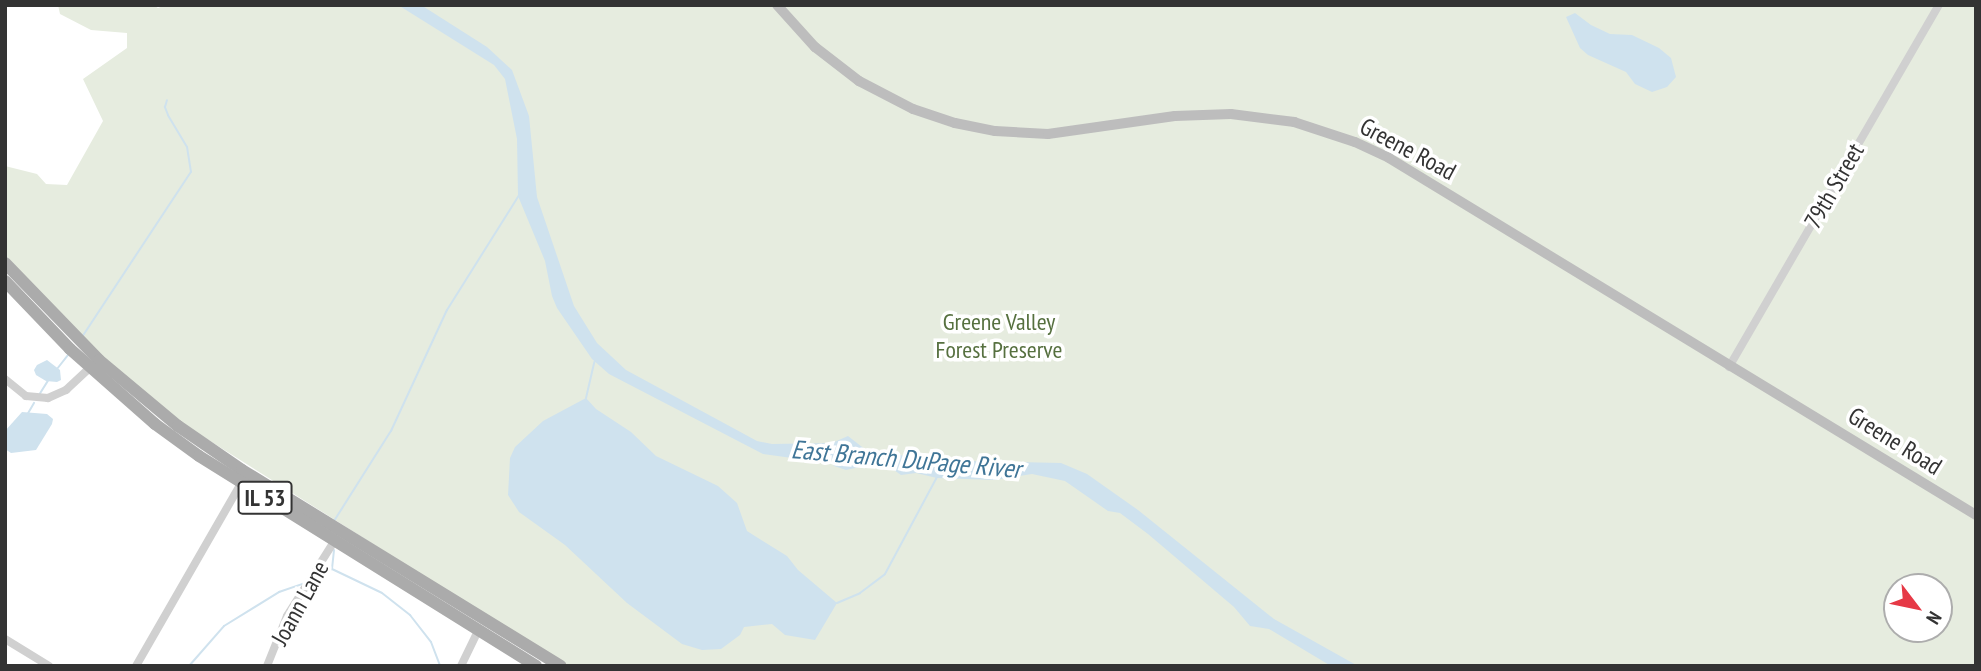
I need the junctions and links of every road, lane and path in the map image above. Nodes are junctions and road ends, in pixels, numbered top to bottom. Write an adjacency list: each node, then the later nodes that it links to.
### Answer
1 (777, 5): 6 (street, Greene Road)
2 (1939, 5): 6 (street, 79th Street)
3 (5, 262): 5 (main road, IL 53)
4 (5, 281): 5 (main road, IL 53)
5 (95, 364): 7 (street); 8 (main road, IL 53)
6 (1729, 367): 9 (street, Greene Road)
7 (5, 379)
8 (244, 478): 10 (main road, IL 53); 14 (street); 18 (main road, IL 53)
9 (1976, 515)
10 (335, 540): 11 (main road, IL 53); 15 (street, Joann Lane)
11 (479, 629): 16 (street); 17 (main road, IL 53)
12 (5, 639): 13 (street)
13 (49, 666)
14 (136, 666)
15 (267, 666)
16 (460, 666)
17 (536, 666)
18 (561, 666)

